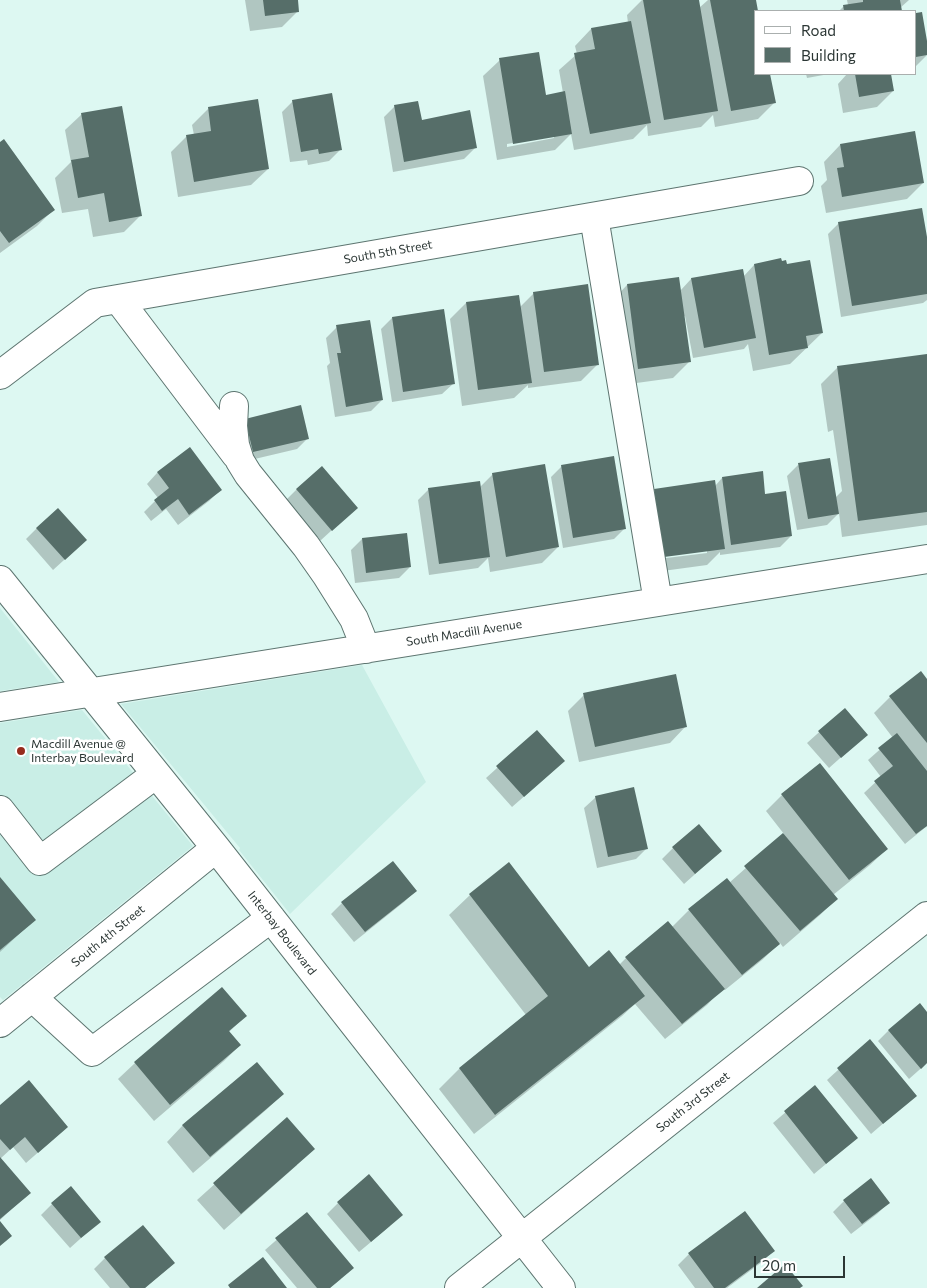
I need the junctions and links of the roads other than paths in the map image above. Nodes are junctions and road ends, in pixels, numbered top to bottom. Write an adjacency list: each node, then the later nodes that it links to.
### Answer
1 (799, 181): 2 (street, South 5th Street)
2 (594, 216): 3 (street, South 5th Street); 9 (street)
3 (118, 299): 4 (street, South 5th Street); 6 (street)
4 (0, 375)
5 (234, 406): 6 (street)
6 (240, 461): 10 (street)
7 (927, 559): 9 (street, South Macdill Avenue)
8 (0, 580): 11 (street, Interbay Boulevard)
9 (658, 602): 10 (street, South Macdill Avenue)
10 (366, 649): 11 (street, South Macdill Avenue)
11 (90, 693): 12 (street, South Macdill Avenue); 13 (street, Interbay Boulevard)
12 (0, 707)
13 (156, 774): 14 (street); 15 (street, Interbay Boulevard)
14 (0, 810)
15 (216, 848): 17 (street, Interbay Boulevard); 18 (street, South 4th Street)
16 (927, 916): 20 (street, South 3rd Street)
17 (271, 918): 18 (street); 20 (street, Interbay Boulevard)
18 (32, 997): 19 (street, South 4th Street)
19 (0, 1023)
20 (521, 1238): 21 (street, South 3rd Street); 22 (street, Interbay Boulevard)
21 (459, 1288)
22 (561, 1288)

